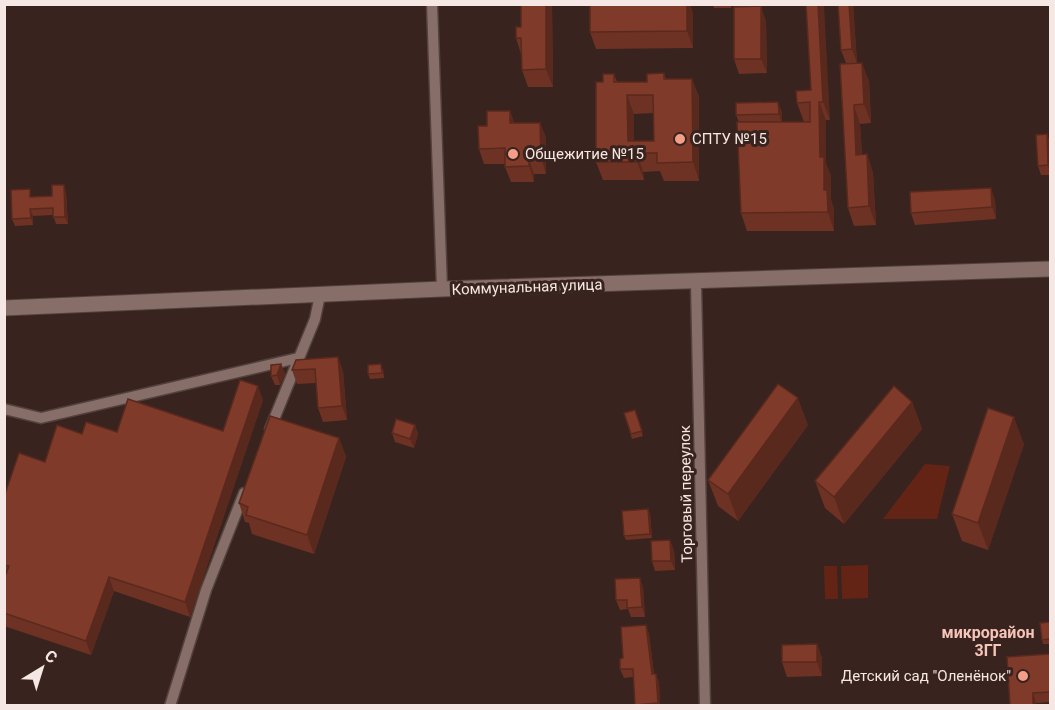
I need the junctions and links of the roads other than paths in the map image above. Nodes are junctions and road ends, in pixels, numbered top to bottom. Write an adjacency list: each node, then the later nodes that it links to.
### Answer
1 (432, 4): 4 (street)
2 (1050, 269): 3 (main road, Коммунальная улица)
3 (696, 283): 4 (main road, Коммунальная улица); 12 (street, Торговый переулок)
4 (442, 290): 5 (main road, Коммунальная улица)
5 (320, 295): 6 (main road, Коммунальная улица); 7 (street)
6 (4, 309)
7 (298, 358): 8 (street); 9 (street)
8 (4, 409)
9 (267, 435)
10 (250, 479): 11 (street)
11 (170, 705)
12 (705, 705)

